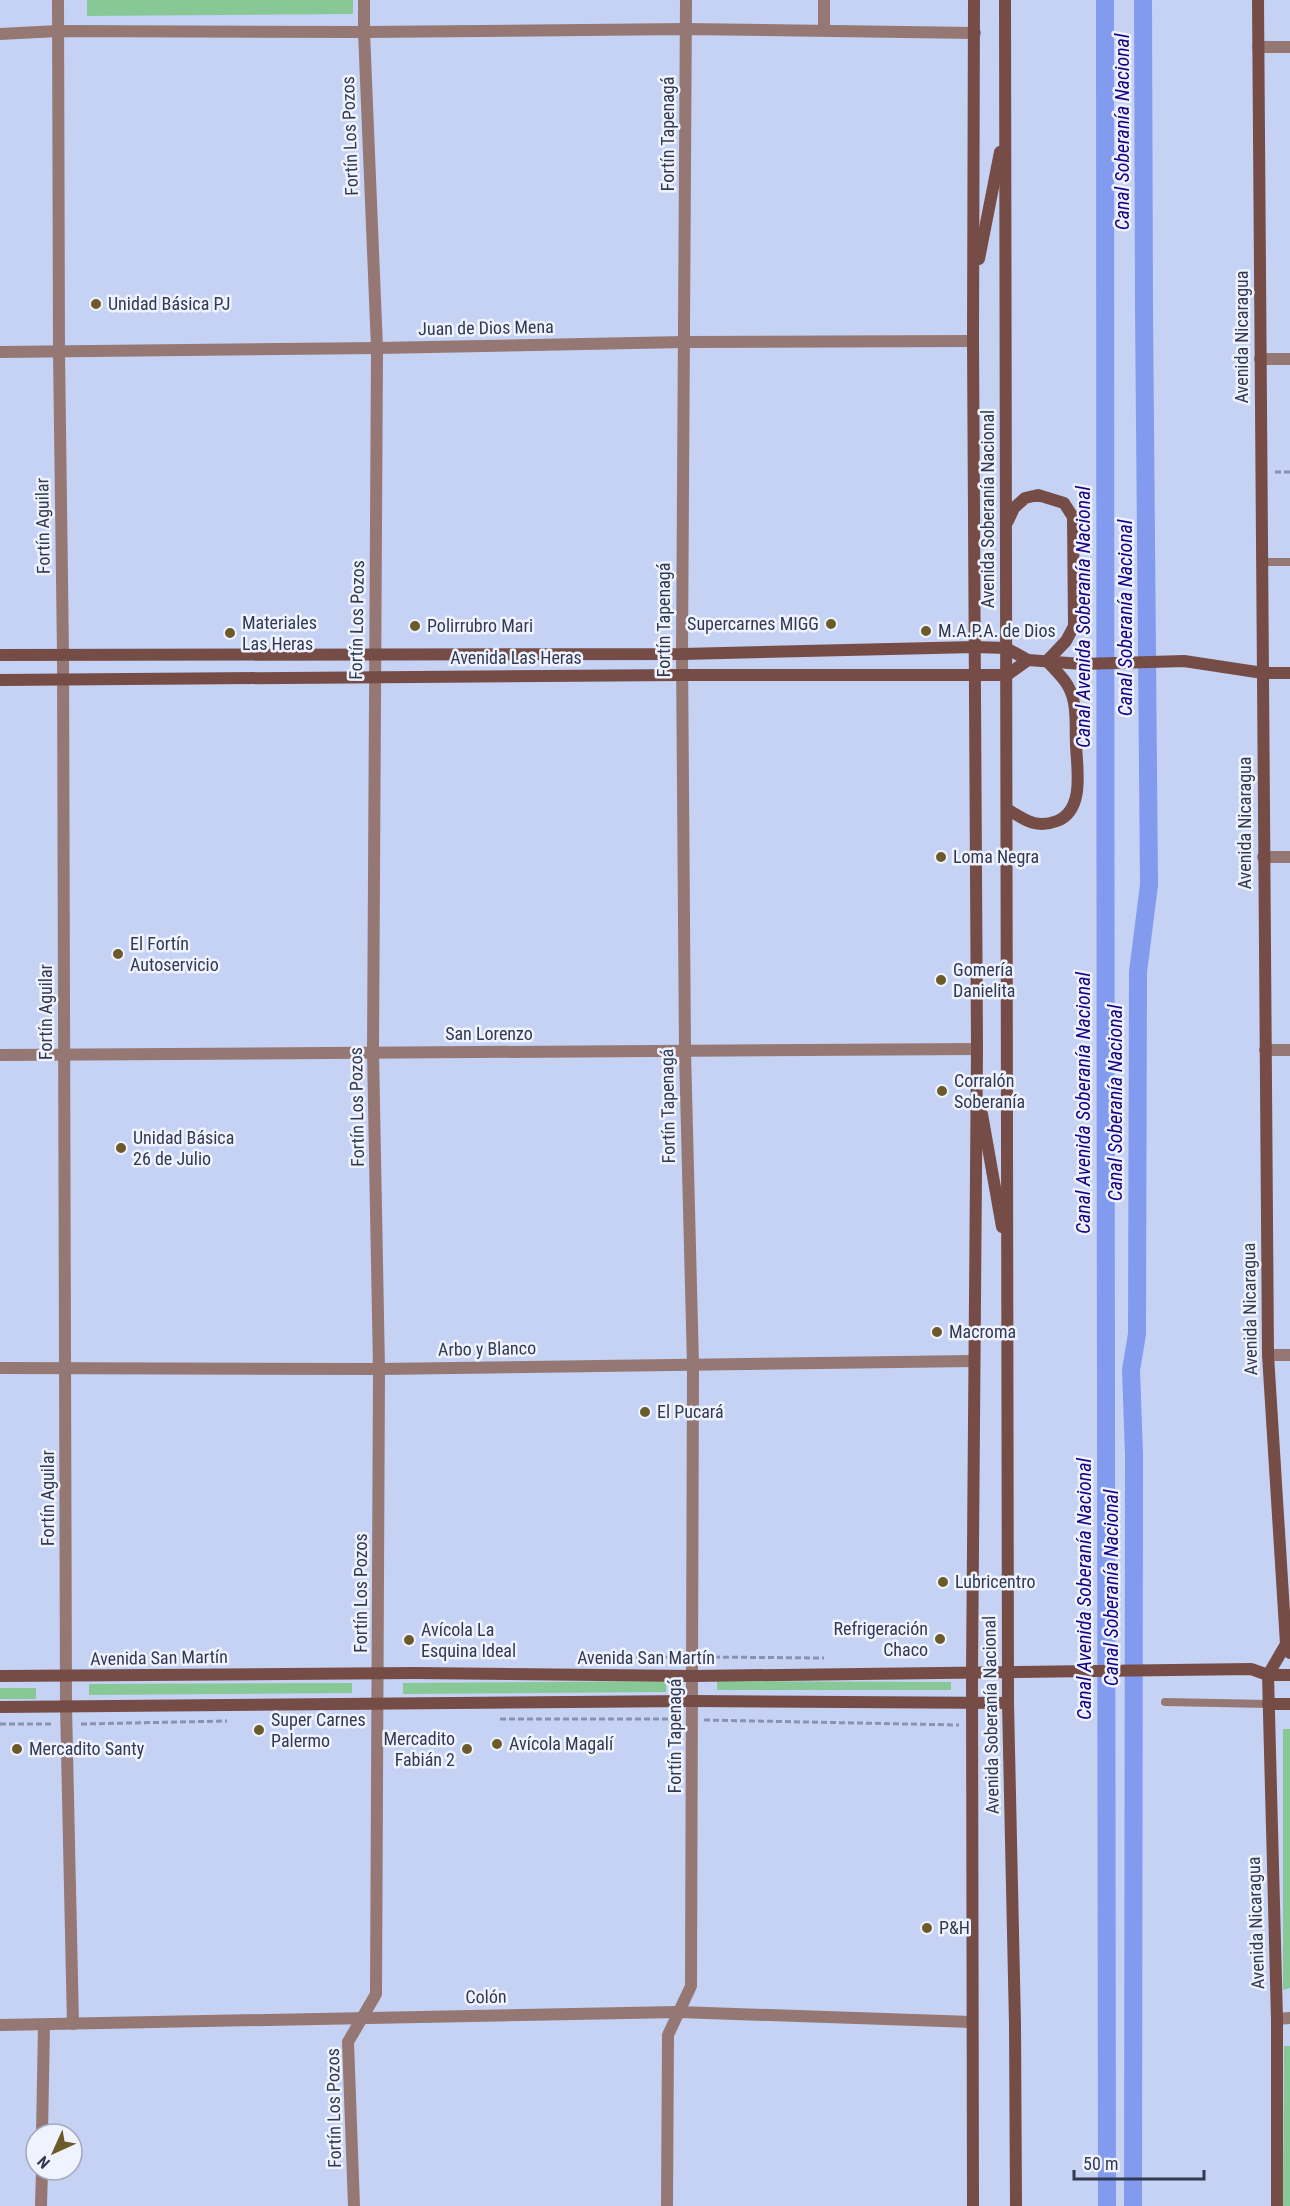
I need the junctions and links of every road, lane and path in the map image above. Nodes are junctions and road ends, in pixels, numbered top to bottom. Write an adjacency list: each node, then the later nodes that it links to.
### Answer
1 (58, 0): 10 (street, Fortín Aguilar)
2 (364, 0): 11 (street, Fortín Los Pozos)
3 (686, 0): 8 (street, Fortín Tapenagá)
4 (824, 0): 9 (street)
5 (974, 0): 12 (main road, Avenida Soberanía Nacional)
6 (1005, 0): 16 (main road, Avenida Soberanía Nacional)
7 (1258, 0): 14 (main road, Avenida Nicaragua)
8 (686, 29): 9 (street); 11 (street); 19 (street, Fortín Tapenagá)
9 (824, 30): 12 (street)
10 (58, 31): 11 (street); 13 (street); 22 (street, Fortín Aguilar)
11 (364, 32): 20 (street, Fortín Los Pozos)
12 (975, 33): 17 (main road, Avenida Soberanía Nacional)
13 (0, 34)
14 (1258, 47): 15 (street); 23 (main road, Avenida Nicaragua)
15 (1290, 47)
16 (1005, 126): 17 (main road); 25 (main road, Avenida Soberanía Nacional)
17 (973, 286): 18 (main road, Avenida Soberanía Nacional)
18 (972, 341): 19 (street, Juan de Dios Mena); 28 (main road, Avenida Soberanía Nacional)
19 (684, 342): 20 (street, Juan de Dios Mena); 31 (street, Fortín Tapenagá)
20 (377, 348): 22 (street, Juan de Dios Mena); 33 (street, Fortín Los Pozos)
21 (0, 352): 22 (street, Juan de Dios Mena)
22 (59, 352): 30 (street, Fortín Aguilar)
23 (1260, 359): 24 (street); 26 (main road, Avenida Nicaragua)
24 (1290, 359)
25 (1006, 524): 29 (main road, Avenida Soberanía Nacional); 35 (main road)
26 (1262, 562): 27 (lane); 36 (main road, Avenida Nicaragua)
27 (1290, 562)
28 (975, 647): 29 (main road, Avenida Las Heras); 31 (main road, Avenida Las Heras); 38 (main road, Avenida Soberanía Nacional)
29 (1006, 648): 34 (main road, Avenida Las Heras); 40 (main road, Avenida Soberanía Nacional)
30 (63, 654): 32 (main road, Avenida Las Heras); 33 (main road, Avenida Las Heras); 42 (street, Fortín Aguilar)
31 (682, 654): 33 (main road, Avenida Las Heras); 39 (street, Fortín Tapenagá)
32 (0, 655)
33 (375, 655): 41 (street, Fortín Los Pozos)
34 (1028, 660): 35 (main road, Avenida Las Heras); 40 (main road)
35 (1047, 661): 36 (main road, Avenida Las Heras); 44 (main road)
36 (1263, 673): 37 (main road, Avenida Las Heras); 45 (main road, Avenida Nicaragua)
37 (1290, 673)
38 (975, 674): 39 (main road, Avenida Las Heras); 40 (main road, Avenida Las Heras); 47 (main road, Avenida Soberanía Nacional)
39 (682, 675): 41 (main road, Avenida Las Heras); 51 (street, Fortín Tapenagá)
40 (1007, 675): 44 (main road, Avenida Soberanía Nacional)
41 (374, 677): 42 (main road, Avenida Las Heras); 50 (street, Fortín Los Pozos)
42 (63, 679): 43 (main road, Avenida Las Heras); 53 (street, Fortín Aguilar)
43 (0, 680)
44 (1007, 809): 55 (main road, Avenida Soberanía Nacional)
45 (1263, 857): 46 (street); 48 (main road, Avenida Nicaragua)
46 (1290, 857)
47 (977, 1049): 51 (street, San Lorenzo); 54 (main road, Avenida Soberanía Nacional)
48 (1265, 1050): 49 (street); 56 (main road, Avenida Nicaragua)
49 (1290, 1050)
50 (374, 1051): 51 (street, San Lorenzo); 53 (street, San Lorenzo); 62 (street, Fortín Los Pozos)
51 (684, 1052): 59 (street, Fortín Tapenagá)
52 (0, 1054): 53 (street, San Lorenzo)
53 (64, 1055): 61 (street, Fortín Aguilar)
54 (977, 1083): 55 (main road); 58 (main road, Avenida Soberanía Nacional)
55 (1008, 1260): 64 (main road, Avenida Soberanía Nacional)
56 (1268, 1355): 57 (street); 63 (main road, Avenida Nicaragua)
57 (1290, 1355)
58 (974, 1361): 59 (street, Arbo y Blanco); 65 (main road, Avenida Soberanía Nacional)
59 (693, 1365): 62 (street, Arbo y Blanco); 70 (street, Fortín Tapenagá)
60 (0, 1368): 61 (street, Arbo y Blanco)
61 (66, 1369): 62 (street, Arbo y Blanco); 71 (street, Fortín Aguilar)
62 (379, 1369): 66 (street, Fortín Los Pozos)
63 (1288, 1649): 67 (main road, Avenida Nicaragua)
64 (1008, 1672): 65 (main road, Avenida San Martín); 67 (main road, Avenida San Martín); 73 (main road, Avenida Soberanía Nacional)
65 (972, 1673): 70 (main road, Avenida San Martín); 75 (main road, Avenida Soberanía Nacional)
66 (379, 1674): 70 (main road, Avenida San Martín); 71 (main road, Avenida San Martín); 76 (street, Fortín Los Pozos)
67 (1268, 1675): 68 (main road, Avenida San Martín); 77 (main road, Avenida Nicaragua)
68 (1290, 1675)
69 (0, 1676): 71 (main road, Avenida San Martín)
70 (693, 1676): 72 (street, Fortín Tapenagá)
71 (67, 1677): 79 (street, Fortín Aguilar)
72 (692, 1701): 75 (main road); 76 (main road); 82 (street, Fortín Tapenagá)
73 (1008, 1702): 75 (main road); 100 (main road, Avenida Soberanía Nacional)
74 (1165, 1702): 77 (lane)
75 (973, 1703): 86 (main road, Avenida Soberanía Nacional)
76 (378, 1704): 79 (main road); 88 (street, Fortín Los Pozos)
77 (1268, 1704): 78 (main road); 89 (main road, Avenida Nicaragua)
78 (1290, 1704)
79 (66, 1706): 80 (main road); 85 (street, Fortín Aguilar)
80 (0, 1707)
81 (495, 1719): 82 (path)
82 (693, 1719): 86 (path); 87 (street, Fortín Tapenagá)
83 (234, 1721): 85 (path)
84 (0, 1724): 85 (path)
85 (66, 1724): 91 (street, Fortín Aguilar)
86 (973, 1725): 90 (main road, Avenida Soberanía Nacional)
87 (678, 2012): 88 (street, Colón); 90 (street, Colón); 98 (street, Fortín Tapenagá)
88 (364, 2017): 91 (street, Colón); 97 (street, Fortín Los Pozos)
89 (1284, 2018): 101 (main road, Avenida Nicaragua)
90 (972, 2022): 99 (main road, Avenida Soberanía Nacional)
91 (73, 2024): 93 (street, Colón)
92 (0, 2025): 93 (street, Colón)
93 (44, 2025): 94 (street)
94 (42, 2122)
95 (42, 2182): 96 (street)
96 (41, 2206)
97 (354, 2206)
98 (667, 2206)
99 (973, 2206)
100 (1016, 2206)
101 (1277, 2206)

